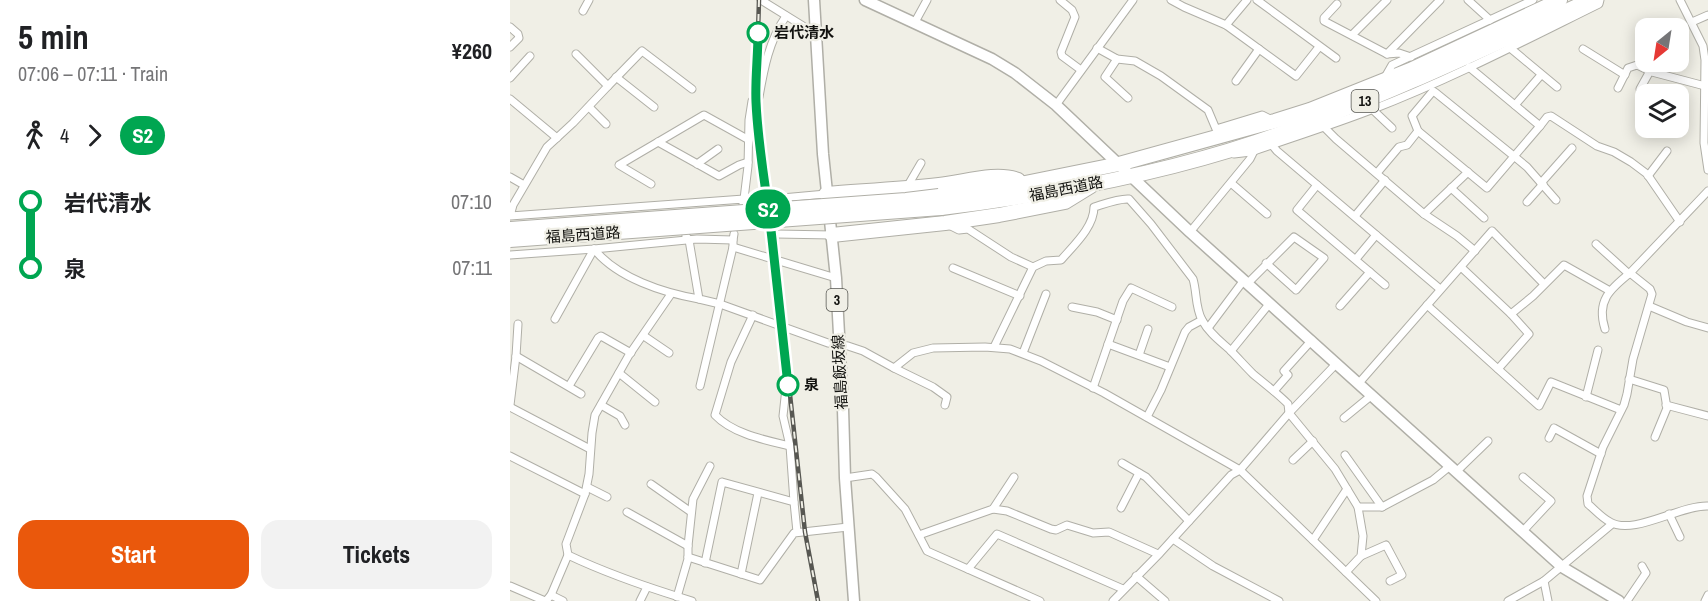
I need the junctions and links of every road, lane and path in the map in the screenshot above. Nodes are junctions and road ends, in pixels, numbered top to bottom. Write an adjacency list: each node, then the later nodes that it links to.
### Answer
1 (589, 0): 20 (street)
2 (761, 0): 22 (street)
3 (814, 0): 28 (street, 福島飯坂線 / 3)
4 (865, 0): 24 (street)
5 (927, 0): 24 (street)
6 (1060, 0): 44 (street)
7 (1133, 0): 32 (street)
8 (1171, 0): 26 (street)
9 (1247, 0): 26 (street)
10 (1257, 0): 31 (street)
11 (1387, 0): 29 (street)
12 (1440, 0): 37 (street)
13 (1468, 0): 23 (street)
14 (1533, 0): 23 (street)
15 (1560, 0): 52 (highway, 福島西道路 / 13)
16 (1590, 0): 79 (highway, 福島西道路 / 13)
17 (1600, 0): 33 (street)
18 (1680, 0): 25 (street)
19 (1336, 1): 29 (street)
20 (583, 11)
21 (1708, 15): 25 (street)
22 (786, 16): 28 (street); 73 (street)
23 (1490, 20): 39 (street)
24 (915, 22): 61 (street)
25 (1692, 22): 46 (street)
26 (1226, 25): 34 (street)
27 (510, 27): 30 (street)
28 (816, 34): 103 (street, 福島飯坂線 / 3)
29 (1352, 35): 37 (street)
30 (510, 47)
31 (1319, 47): 34 (street); 40 (street)
32 (1097, 48): 41 (street); 44 (street)
33 (1509, 48): 43 (street); 47 (street)
34 (1259, 49): 51 (street)
35 (1583, 49): 48 (street)
36 (576, 54): 53 (street)
37 (1387, 54): 39 (street)
38 (530, 56): 50 (street)
39 (1411, 57): 52 (street)
40 (1336, 58)
41 (1117, 59): 59 (street); 66 (street)
42 (1635, 66): 48 (street)
43 (1469, 67): 56 (street); 62 (street)
44 (1081, 70): 61 (street)
45 (1657, 72): 54 (street)
46 (1706, 74): 54 (street)
47 (1541, 75): 55 (street); 62 (street)
48 (1625, 75): 57 (street)
49 (616, 77): 53 (street); 58 (street); 64 (street)
50 (510, 78)
51 (1236, 81)
52 (1383, 81): 66 (highway, 福島西道路 / 13)
53 (608, 86): 63 (street)
54 (1705, 86): 86 (street)
55 (1557, 87)
56 (1432, 88): 65 (street); 71 (street); 81 (street)
57 (1618, 88)
58 (692, 89)
59 (1128, 98)
60 (510, 99): 72 (street)
61 (1056, 105): 85 (street)
62 (1515, 105): 68 (street)
63 (589, 107): 67 (street); 72 (street)
64 (654, 107)
65 (1372, 110): 69 (street); 70 (street)
66 (1275, 121): 85 (highway, 福島西道路 / 13)
67 (606, 124)
68 (1540, 126): 81 (street); 90 (street)
69 (1324, 127): 75 (street); 88 (street)
70 (1392, 128)
71 (1418, 131): 87 (street); 88 (street)
72 (558, 138): 98 (street)
73 (749, 140): 74 (street); 82 (street)
74 (658, 142): 84 (street); 96 (street)
75 (1272, 145): 80 (street); 99 (street)
76 (718, 148): 84 (street)
77 (1572, 148): 97 (street)
78 (1667, 150): 90 (street)
79 (1225, 151): 80 (street); 89 (highway, 福島西道路 / 13)
80 (1254, 151): 95 (street)
81 (1515, 157): 87 (street); 97 (street)
82 (748, 162): 84 (street); 98 (street)
83 (921, 163): 100 (street)
84 (697, 164)
85 (1119, 164): 89 (street); 93 (highway, 福島西道路 / 13)
86 (1708, 170)
87 (1468, 172): 101 (street)
88 (1377, 173): 92 (street)
89 (1131, 176): 94 (highway, 福島西道路 / 13); 115 (street)
90 (1648, 176): 112 (street)
91 (510, 177): 98 (street)
92 (1384, 180): 109 (street); 110 (street)
93 (1025, 183): 100 (highway); 106 (highway, 福島西道路 / 13)
94 (1095, 183): 106 (highway, 福島西道路 / 13); 113 (highway)
95 (1231, 183): 108 (street); 115 (street)
96 (651, 184)
97 (1542, 184): 105 (street); 107 (street)
98 (524, 185)
99 (1317, 185): 110 (street); 126 (street)
100 (907, 188): 103 (highway)
101 (1451, 188): 109 (street); 111 (street)
102 (1708, 191): 112 (street)
103 (826, 194): 104 (street); 117 (street, 福島飯坂線 / 3)
104 (771, 198)
105 (1556, 200)
106 (940, 202): 114 (highway, 福島西道路 / 13, bridge); 120 (highway, 福島西道路 / 13, bridge)
107 (1527, 202)
108 (1267, 214)
109 (1424, 214): 124 (street)
110 (1355, 216): 118 (street)
111 (1484, 218)
112 (1680, 222): 132 (street)
113 (945, 223): 117 (highway); 128 (street)
114 (510, 228)
115 (1190, 232): 134 (street)
116 (776, 234): 117 (street)
117 (832, 235): 133 (street, 福島飯坂線 / 3)
118 (1376, 235): 126 (street); 137 (street)
119 (688, 238): 121 (street); 123 (street); 142 (street)
120 (510, 240)
121 (733, 240): 133 (street); 144 (street)
122 (1596, 244): 132 (street)
123 (594, 249): 125 (street); 139 (street); 152 (street)
124 (1474, 251): 129 (street); 135 (street)
125 (510, 255)
126 (1356, 259): 131 (street)
127 (1266, 263): 127 (street); 134 (street)
128 (1033, 267): 141 (street); 154 (street)
129 (1461, 267): 137 (street); 150 (street)
130 (953, 268): 141 (street)
131 (1370, 272): 136 (street); 146 (street)
132 (1629, 274): 138 (street); 147 (street)
133 (836, 278): 162 (street, 福島飯坂線 / 3)
134 (1246, 281): 143 (street); 157 (street)
135 (1544, 284): 138 (street); 150 (street)
136 (1385, 285)
137 (1440, 289): 145 (street)
138 (1610, 291): 158 (street)
139 (671, 294): 142 (street); 160 (street)
140 (1046, 294): 169 (street)
141 (1020, 296): 164 (street)
142 (699, 299): 144 (street)
143 (1270, 303): 161 (street); 166 (street)
144 (720, 304): 151 (street); 180 (street)
145 (1427, 305): 175 (street); 178 (street)
146 (1340, 306)
147 (1649, 306): 156 (street); 177 (street)
148 (1072, 307): 153 (street)
149 (1172, 307): 153 (street)
150 (1511, 314): 175 (street)
151 (753, 315): 162 (street); 202 (street)
152 (555, 319)
153 (1117, 320): 163 (street)
154 (1202, 320): 157 (street); 173 (street)
155 (518, 324): 171 (street)
156 (1708, 327)
157 (1208, 328): 166 (street)
158 (1605, 328)
159 (1148, 329): 170 (street)
160 (644, 336): 167 (street); 168 (street)
161 (1312, 340): 172 (street); 183 (street)
162 (838, 344): 174 (street); 215 (street, 福島飯坂線 / 3)
163 (1108, 344): 170 (street); 182 (street)
164 (994, 348): 169 (street); 174 (street)
165 (1598, 350): 186 (street)
166 (1231, 351): 183 (street)
167 (631, 353): 176 (street); 179 (street)
168 (669, 353)
169 (1023, 353): 182 (street)
170 (1139, 355): 173 (street)
171 (516, 356): 179 (street); 191 (street)
172 (1337, 363): 178 (street); 193 (street)
173 (1170, 367): 195 (street)
174 (894, 368): 189 (street)
175 (1498, 369): 186 (street)
176 (619, 373): 187 (street); 188 (street)
177 (1629, 380): 190 (street); 192 (street)
178 (1359, 383): 185 (street)
179 (569, 386): 184 (street)
180 (700, 386)
181 (786, 388): 202 (street)
182 (1093, 388): 195 (street)
183 (1274, 391): 193 (street)
184 (581, 394)
185 (1372, 394): 196 (street); 210 (street)
186 (1586, 397): 192 (street)
187 (655, 402)
188 (601, 405): 197 (street); 203 (street)
189 (945, 405)
190 (1666, 405): 194 (street); 198 (street)
191 (510, 406): 203 (street)
192 (1621, 410): 204 (street)
193 (1289, 412): 200 (street); 211 (street)
194 (1708, 416)
195 (1147, 417): 211 (street)
196 (1344, 418)
197 (626, 425)
198 (1655, 437)
199 (1549, 438): 204 (street)
200 (1313, 441): 207 (street); 217 (street)
201 (1488, 441): 210 (street)
202 (790, 446): 221 (street)
203 (590, 449): 218 (street)
204 (1601, 454): 231 (street)
205 (1345, 455): 224 (street)
206 (510, 456): 218 (street)
207 (1293, 460)
208 (1122, 463): 212 (street)
209 (710, 466): 228 (street)
210 (1453, 469): 224 (street); 233 (street)
211 (1240, 470): 230 (street); 238 (street)
212 (1139, 473): 225 (street); 230 (street)
213 (1014, 477): 226 (street)
214 (1523, 477): 233 (street)
215 (845, 478): 232 (street, 福島飯坂線 / 3); 235 (street)
216 (651, 484): 228 (street)
217 (1347, 489): 223 (street); 238 (street)
218 (586, 491): 220 (street); 241 (street)
219 (758, 493): 221 (street); 244 (street); 249 (street)
220 (607, 497)
221 (794, 502): 234 (street)
222 (1708, 506): 229 (street)
223 (1358, 507): 224 (street); 242 (street)
224 (1382, 507)
225 (1121, 508)
226 (993, 509): 235 (street); 240 (street)
227 (627, 512): 239 (street)
228 (692, 512): 239 (street)
229 (1670, 514): 231 (street); 236 (street)
230 (1189, 521): 237 (street)
231 (1612, 524): 246 (street)
232 (848, 527): 234 (street); 264 (street, 福島飯坂線 / 3)
233 (1522, 531): 246 (street)
234 (797, 532): 249 (street)
235 (919, 535): 247 (street)
236 (1680, 537)
237 (1173, 539): 240 (street); 260 (street)
238 (1313, 540): 248 (street)
239 (688, 546): 243 (street)
240 (1158, 554): 250 (street)
241 (568, 555): 254 (street); 258 (street)
242 (1361, 556): 248 (street); 251 (street)
243 (688, 557): 244 (street); 257 (street)
244 (705, 563): 249 (street)
245 (1642, 566): 271 (street)
246 (1562, 567): 252 (street); 270 (street)
247 (969, 569): 255 (street); 265 (street)
248 (1346, 572): 267 (street)
249 (741, 574)
250 (1136, 576): 255 (street); 259 (street)
251 (1390, 581)
252 (1544, 581): 268 (street); 269 (street)
253 (510, 586): 258 (street)
254 (647, 587): 257 (street); 262 (street)
255 (1124, 589): 266 (street)
256 (1708, 595): 272 (street)
257 (677, 597): 263 (street)
258 (547, 599): 261 (street)
259 (1160, 599)
260 (1273, 600)
261 (563, 601)
262 (640, 601)
263 (692, 601)
264 (854, 601)
265 (1040, 601)
266 (1113, 601)
267 (1376, 601)
268 (1508, 601)
269 (1548, 601)
270 (1619, 601)
271 (1628, 601)
272 (1705, 601)

